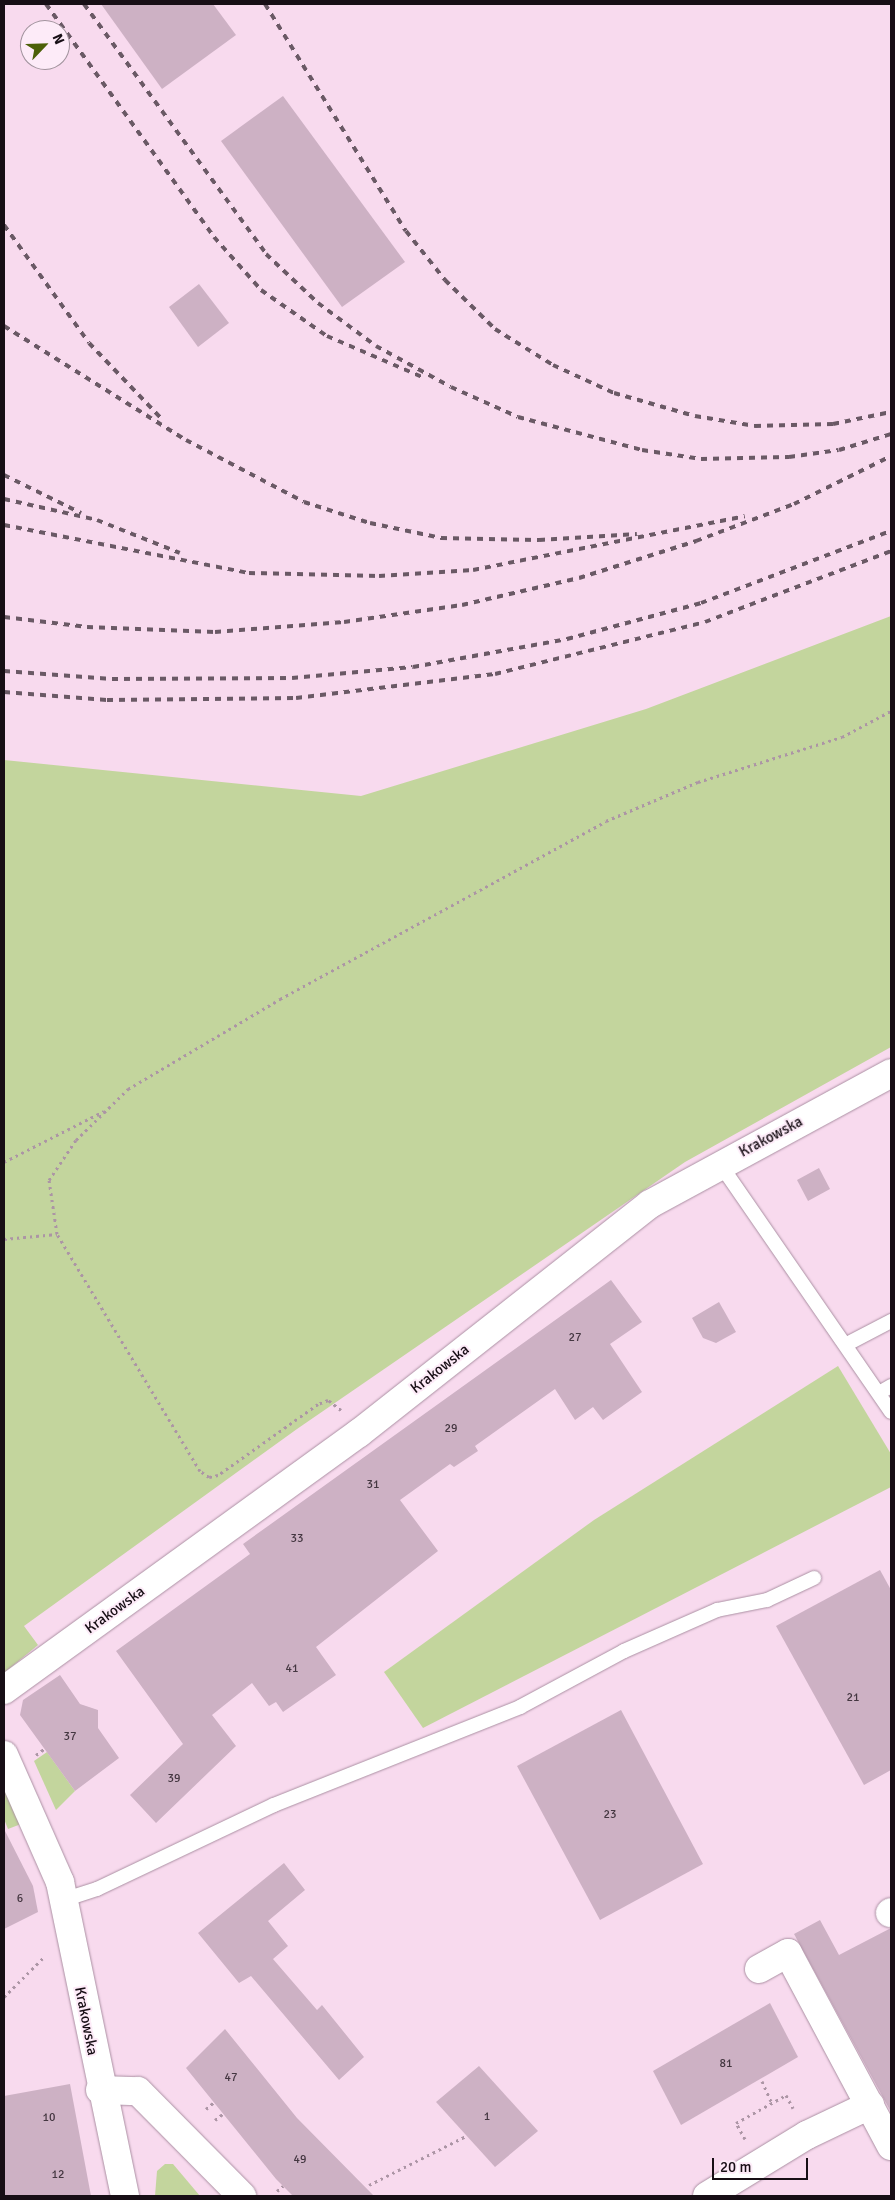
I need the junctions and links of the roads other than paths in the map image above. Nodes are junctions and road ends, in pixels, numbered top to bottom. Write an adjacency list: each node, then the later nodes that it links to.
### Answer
1 (891, 1073): 2 (street, Krakowska)
2 (720, 1164): 4 (lane); 9 (street, Krakowska)
3 (891, 1322): 4 (lane)
4 (847, 1344): 6 (lane)
5 (891, 1386): 6 (lane)
6 (879, 1393): 7 (lane)
7 (891, 1412)
8 (814, 1578): 11 (lane)
9 (4, 1690)
10 (4, 1755): 11 (street, Krakowska)
11 (63, 1900): 13 (street, Krakowska)
12 (760, 1969): 14 (street)
13 (100, 2090): 16 (street, Krakowska); 17 (street)
14 (870, 2105): 15 (street); 18 (street)
15 (891, 2146)
16 (125, 2196)
17 (242, 2196)
18 (707, 2196)

